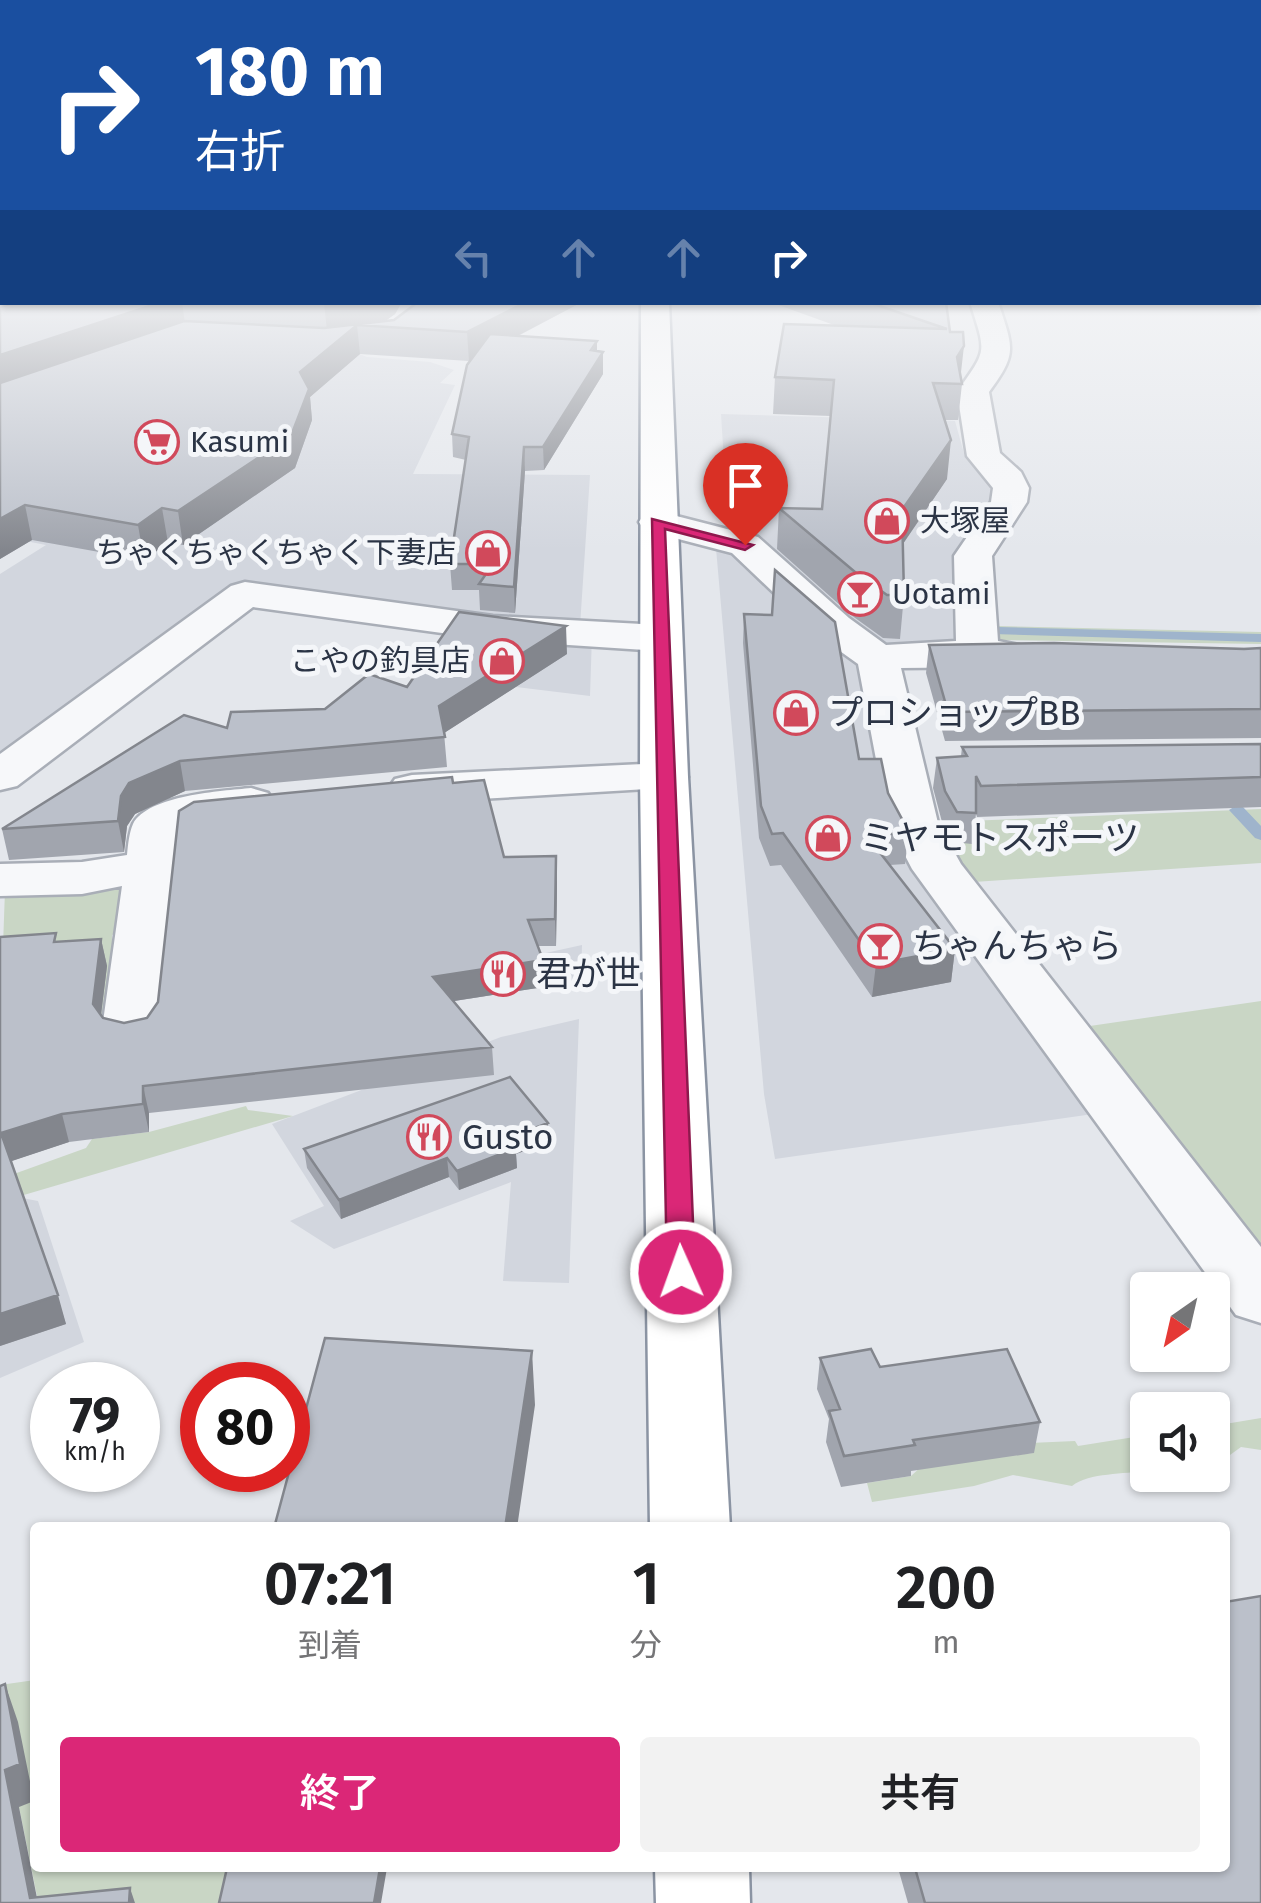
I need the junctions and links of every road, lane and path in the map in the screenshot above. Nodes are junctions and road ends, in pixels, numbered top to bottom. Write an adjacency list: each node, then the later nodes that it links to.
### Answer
1 (655, 373): 3 (highway)
2 (987, 373): 6 (street)
3 (657, 522): 4 (highway); 7 (street)
4 (660, 638): 8 (street); 9 (highway)
5 (1051, 653): 6 (street)
6 (978, 654): 7 (street)
7 (878, 659): 15 (street)
8 (0, 776)
9 (664, 777): 10 (street); 16 (highway)
10 (372, 792)
11 (297, 798): 12 (street)
12 (151, 866): 13 (street); 14 (street)
13 (0, 880)
14 (131, 1029)
15 (1261, 1296)
16 (690, 1522)
17 (702, 1872): 18 (highway)
18 (703, 1903)

